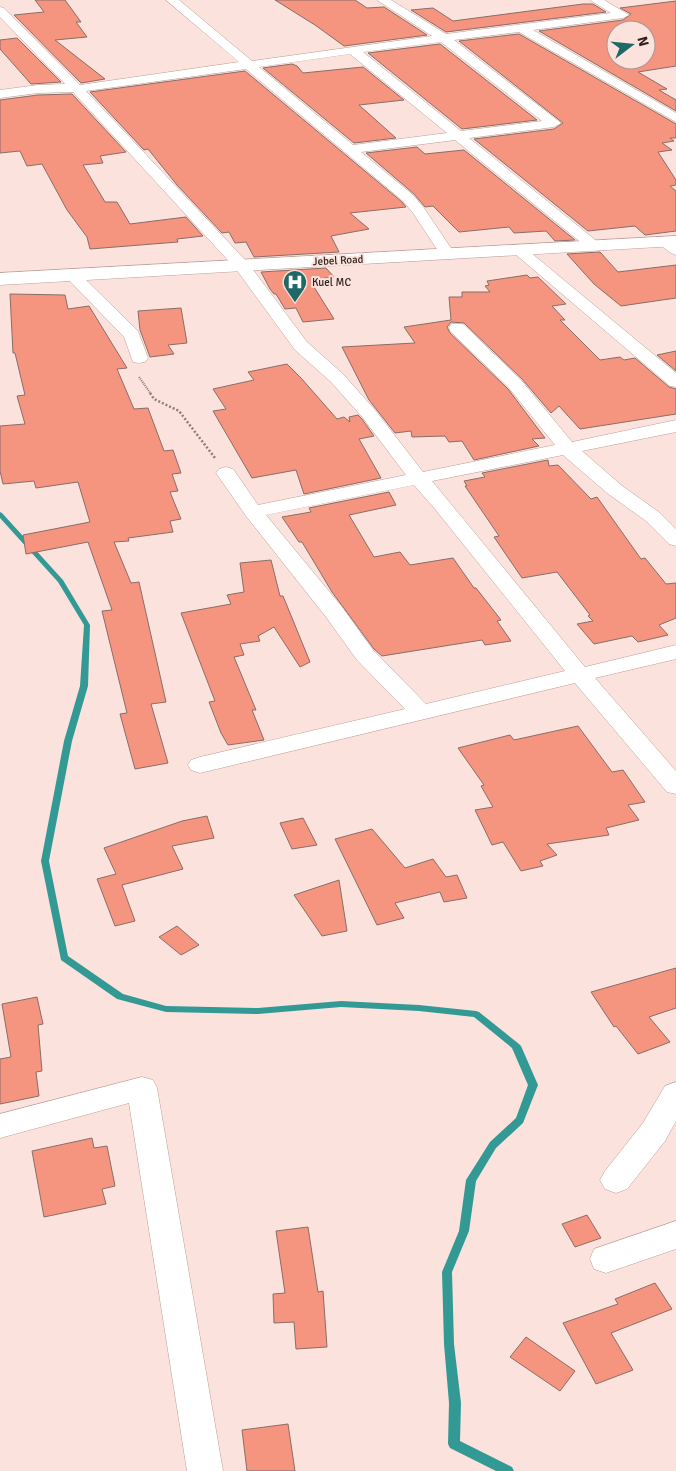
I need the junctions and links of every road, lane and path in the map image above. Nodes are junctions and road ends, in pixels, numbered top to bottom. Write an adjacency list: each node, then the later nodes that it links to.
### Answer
1 (172, 0): 8 (street)
2 (383, 0): 6 (street)
3 (596, 0): 5 (street)
4 (0, 10): 9 (street)
5 (522, 29): 6 (street); 11 (street)
6 (443, 38): 7 (street); 12 (street)
7 (353, 50): 8 (street); 12 (street)
8 (248, 66): 9 (street); 13 (street)
9 (77, 89): 10 (street); 18 (street)
10 (0, 94)
11 (676, 118)
12 (459, 134): 13 (street); 15 (street)
13 (352, 150): 17 (street)
14 (672, 244): 15 (main road, Jebel Road)
15 (594, 246): 16 (main road, Jebel Road)
16 (519, 250): 17 (main road, Jebel Road); 23 (street)
17 (447, 254): 18 (main road, Jebel Road)
18 (242, 266): 19 (main road, Jebel Road); 27 (street)
19 (72, 275): 20 (main road, Jebel Road); 22 (street)
20 (0, 279)
21 (457, 328): 25 (street)
22 (139, 358): 26 (path)
23 (676, 382)
24 (676, 426): 25 (street)
25 (567, 448): 27 (street); 29 (street)
26 (226, 473): 28 (street)
27 (418, 478): 28 (street); 31 (street)
28 (253, 512): 32 (street)
29 (676, 540)
30 (676, 652): 31 (street)
31 (580, 675): 32 (street); 34 (street)
32 (421, 712): 33 (street)
33 (200, 765)
34 (676, 786)
35 (676, 1094): 37 (street)
36 (0, 1126): 40 (street)
37 (616, 1180)
38 (676, 1235): 39 (street)
39 (606, 1259)
40 (205, 1471)

